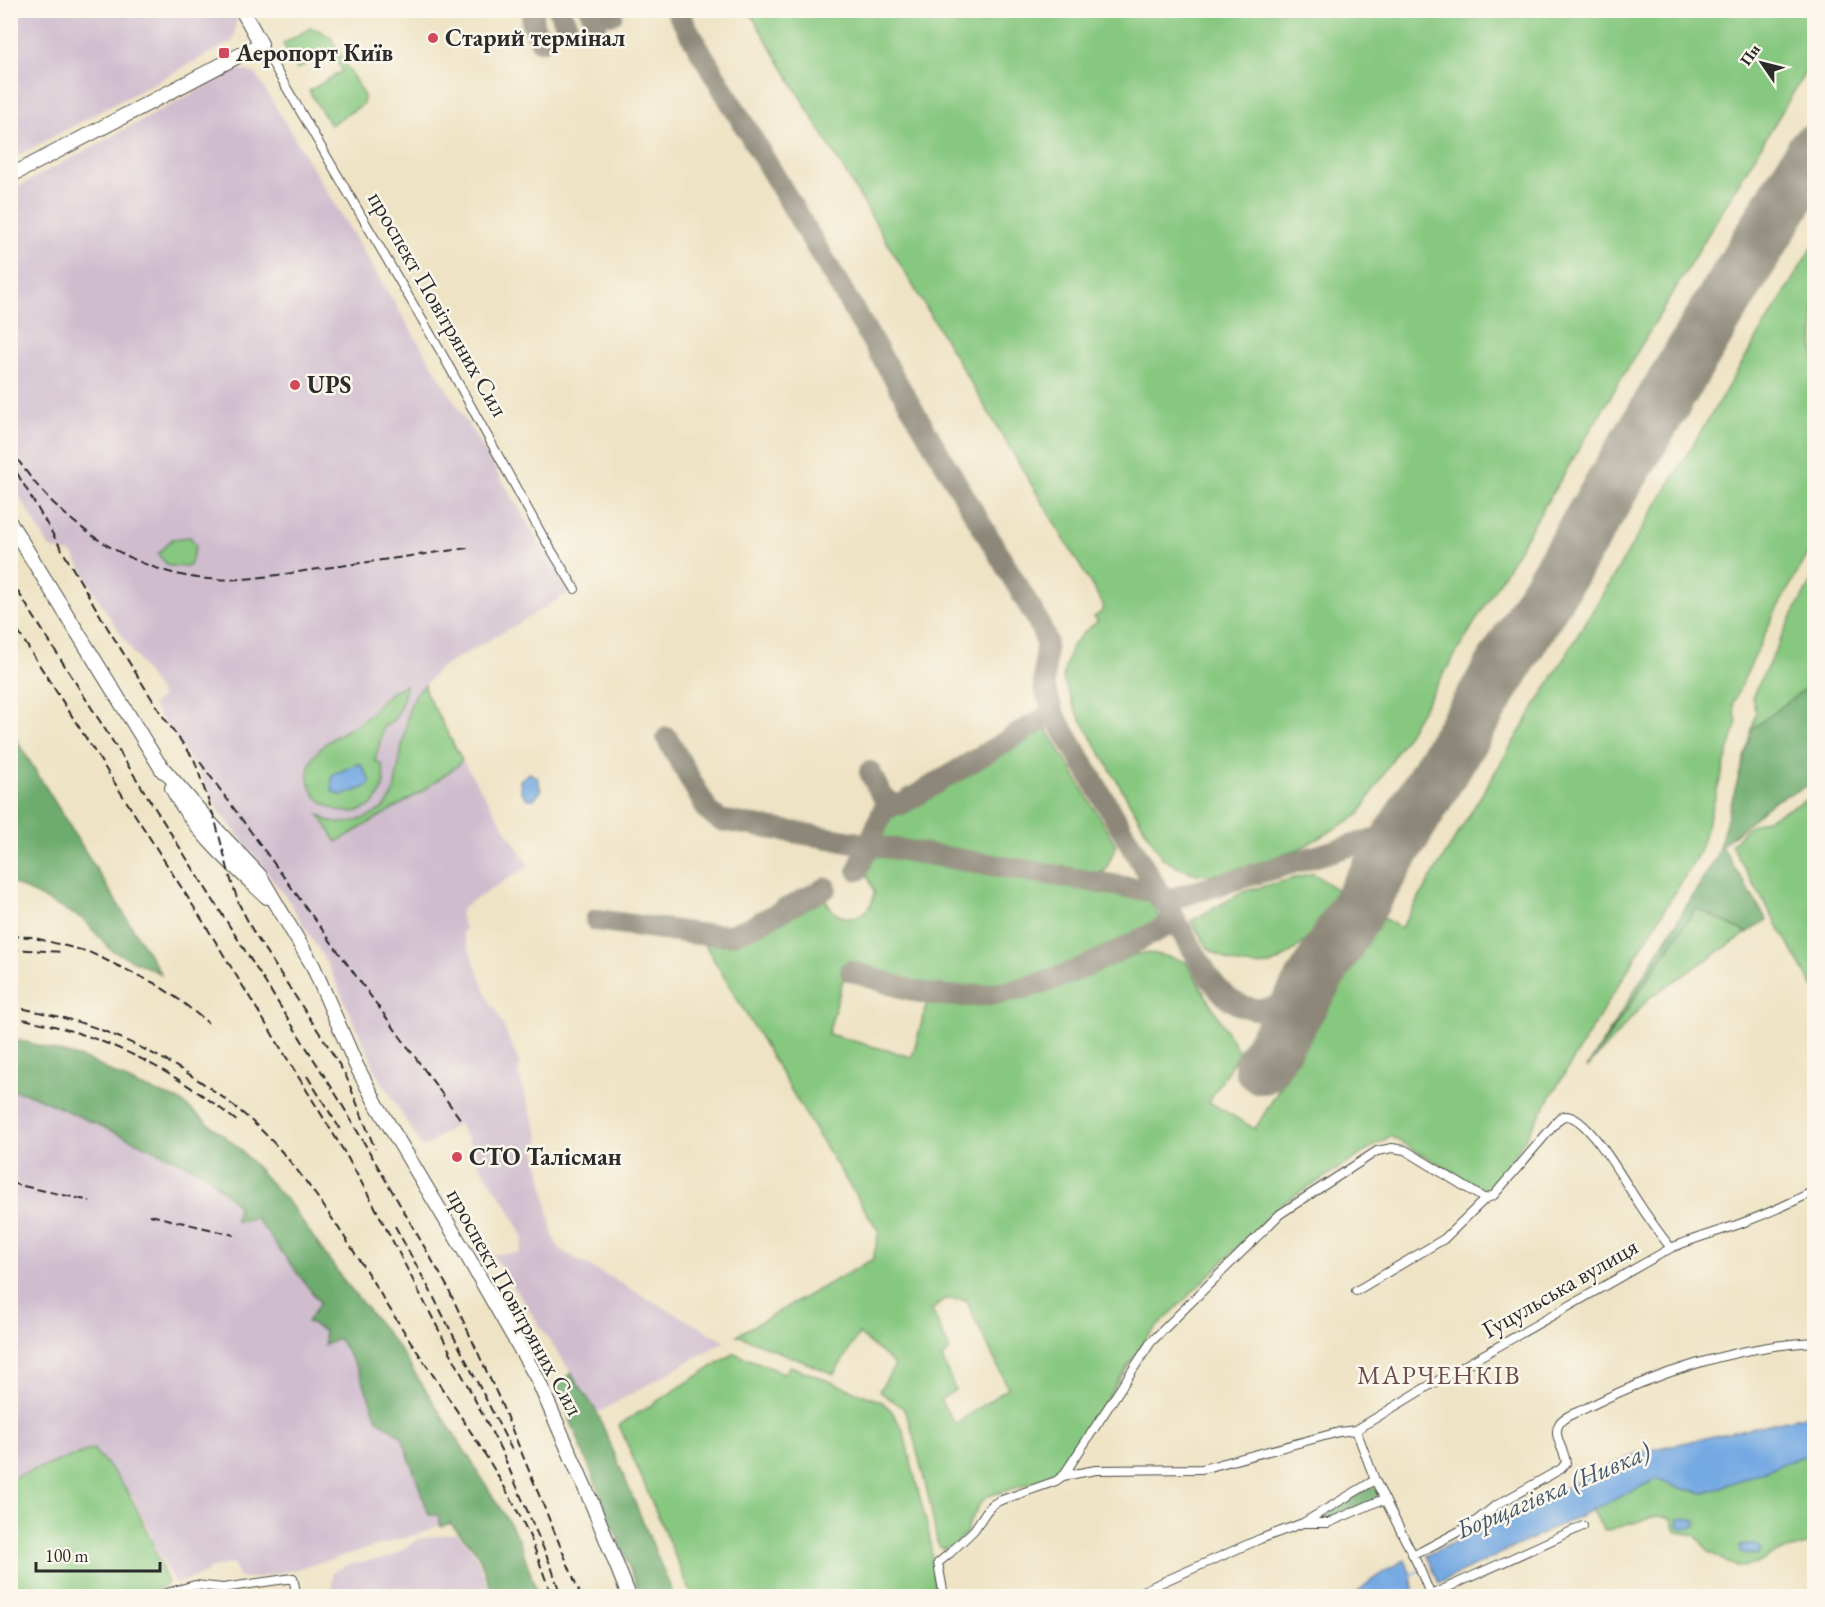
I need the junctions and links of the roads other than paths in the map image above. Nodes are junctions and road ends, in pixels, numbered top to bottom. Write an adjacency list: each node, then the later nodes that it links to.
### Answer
1 (242, 10): 2 (main road, проспект Повітряних Сил)
2 (261, 44): 3 (main road); 5 (street, проспект Повітряних Сил)
3 (10, 176)
4 (10, 523): 20 (main road, проспект Повітряних Сил)
5 (575, 589)
6 (1815, 1191): 8 (street, Гуцульська вулиця)
7 (1485, 1199): 8 (street); 9 (street); 12 (street)
8 (1671, 1248): 11 (street, Гуцульська вулиця)
9 (1356, 1291)
10 (1815, 1342): 17 (street)
11 (1356, 1430): 12 (street, Гуцульська вулиця); 13 (street)
12 (1063, 1476): 21 (street, Гуцульська вулиця)
13 (1375, 1480): 14 (street); 15 (street)
14 (1386, 1502): 15 (street); 17 (street)
15 (1303, 1523): 22 (street)
16 (1583, 1526): 23 (street)
17 (1412, 1554): 23 (street)
18 (156, 1596): 19 (street)
19 (297, 1596)
20 (629, 1596)
21 (944, 1596)
22 (1131, 1596)
23 (1431, 1596)

